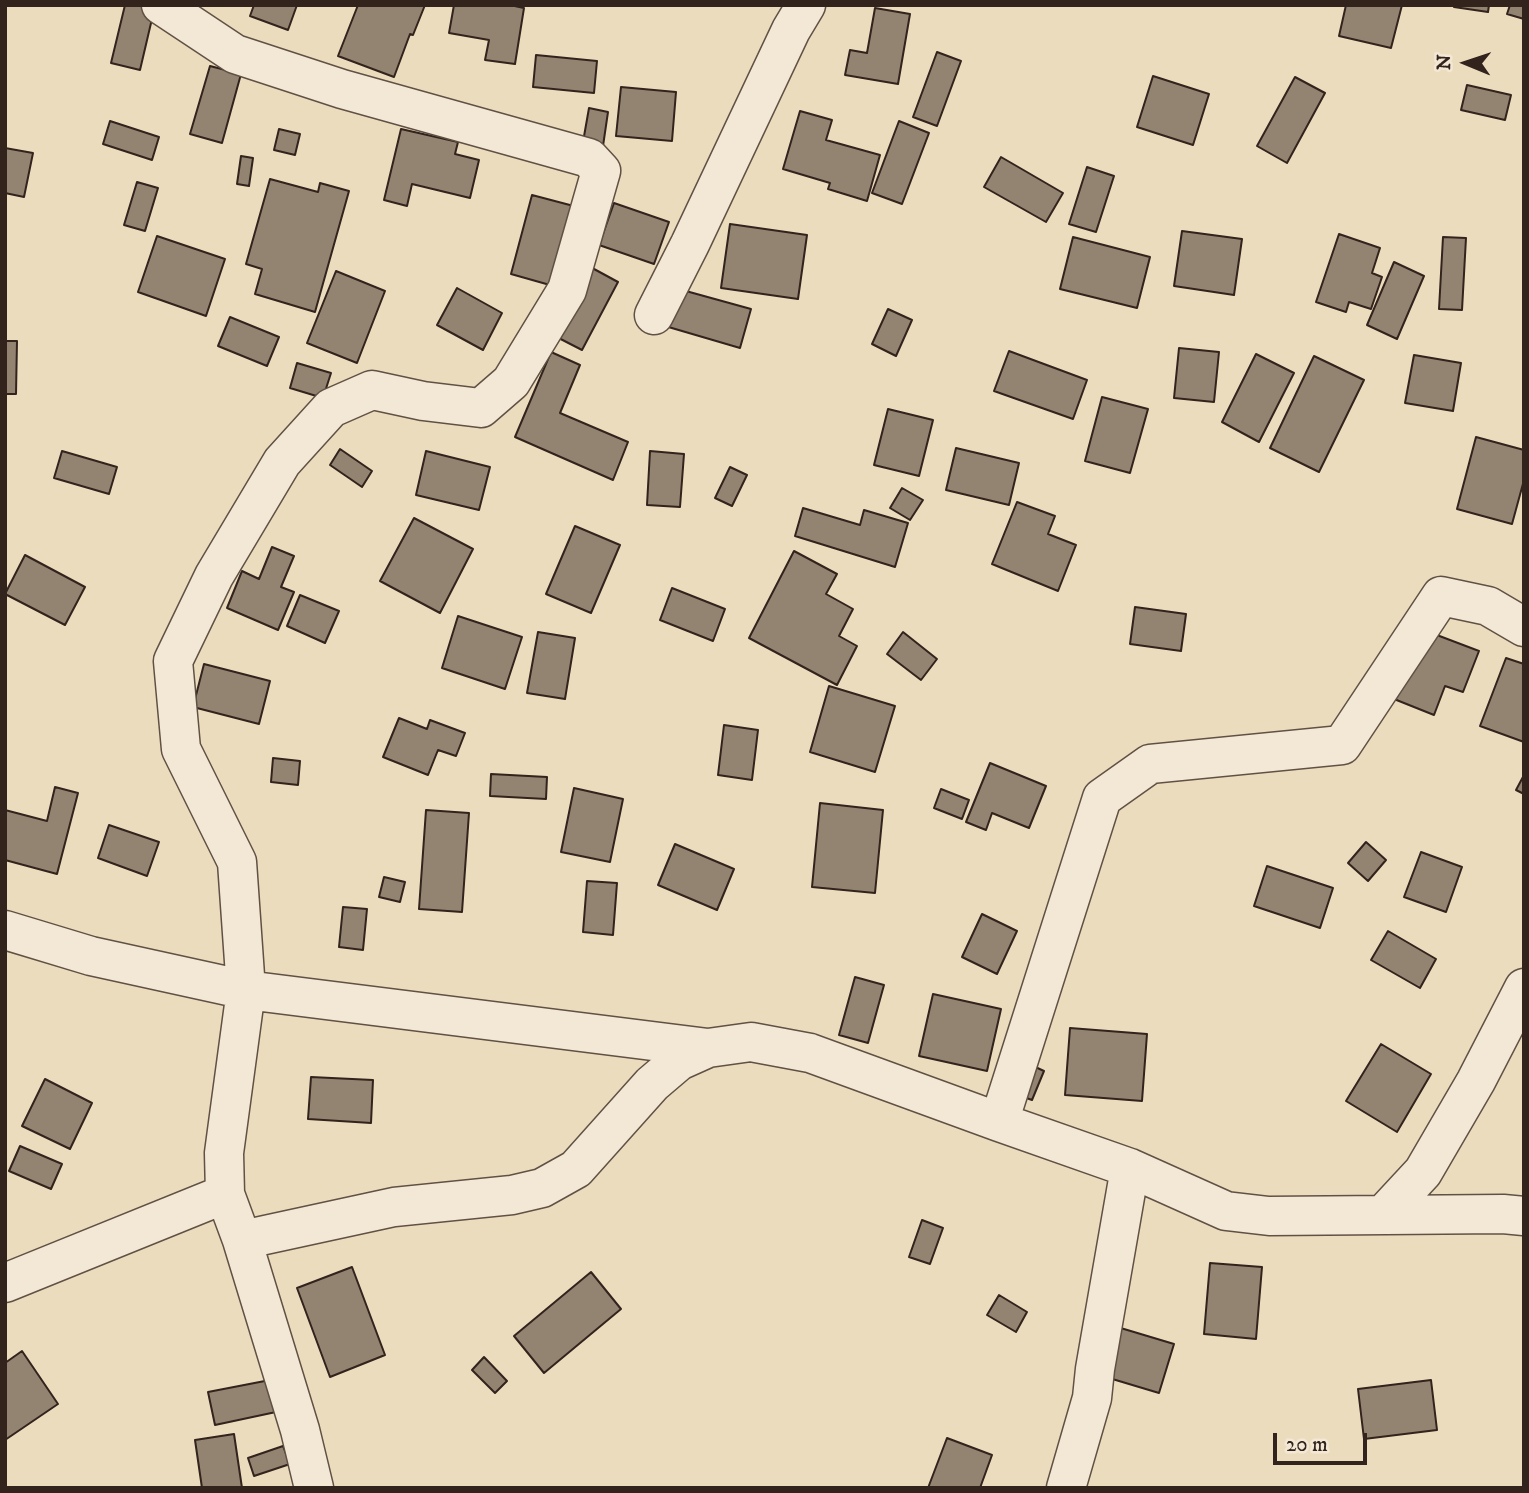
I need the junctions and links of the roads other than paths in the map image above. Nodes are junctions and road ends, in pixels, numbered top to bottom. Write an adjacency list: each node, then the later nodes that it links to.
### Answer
1 (161, 5): 7 (street)
2 (806, 5): 3 (street)
3 (654, 315)
4 (1524, 627): 9 (street)
5 (5, 930): 7 (street)
6 (1524, 988): 12 (street)
7 (246, 990): 8 (street); 11 (street)
8 (708, 1048): 9 (street); 14 (street)
9 (999, 1122): 10 (street)
10 (1130, 1168): 12 (street); 17 (street)
11 (225, 1194): 14 (street); 15 (street)
12 (1384, 1214): 13 (street)
13 (1524, 1216)
14 (242, 1240): 16 (street)
15 (5, 1283)
16 (314, 1488)
17 (1066, 1488)

